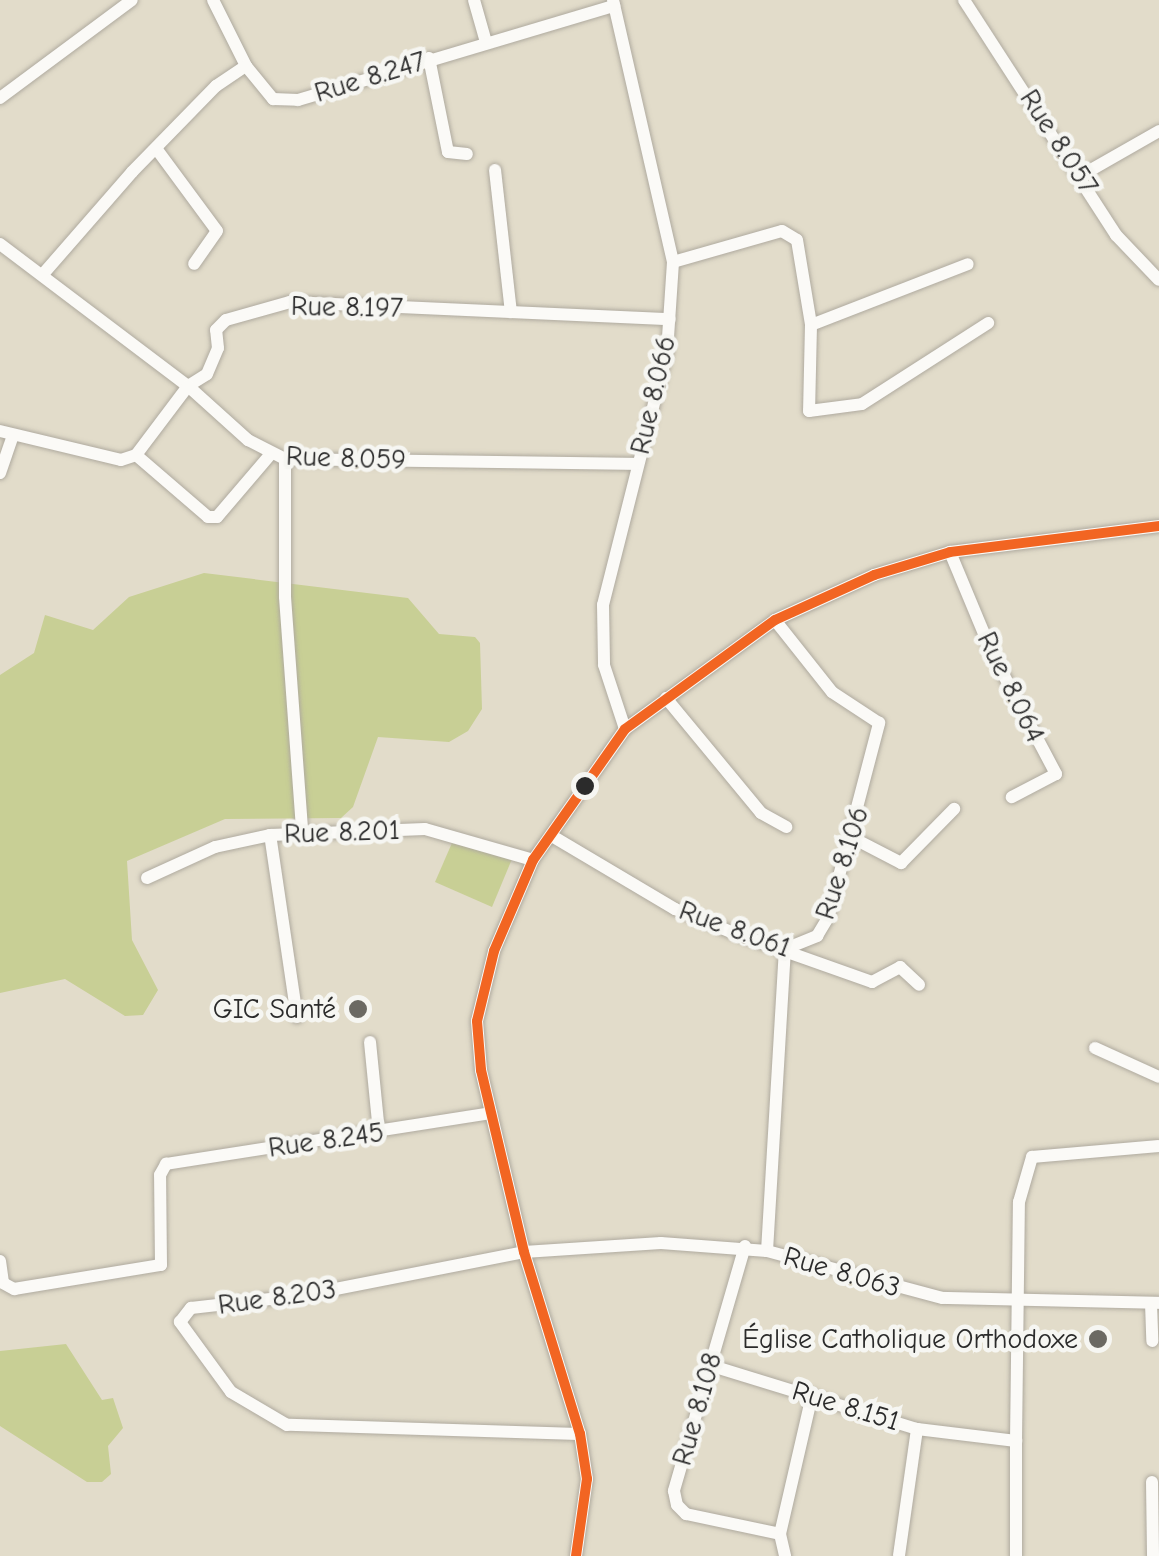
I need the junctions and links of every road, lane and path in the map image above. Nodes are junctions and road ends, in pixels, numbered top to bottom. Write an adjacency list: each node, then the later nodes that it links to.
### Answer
1 (132, 0): 9 (street)
2 (212, 0): 8 (street)
3 (474, 0): 6 (street)
4 (964, 0): 14 (street, Rue 8.057)
5 (613, 3): 6 (street, Rue 8.247); 16 (street, Rue 8.066)
6 (486, 42): 7 (street, Rue 8.247)
7 (430, 58): 8 (street, Rue 8.247); 12 (street)
8 (246, 66): 11 (street)
9 (0, 98)
10 (1159, 131): 14 (street)
11 (158, 151): 17 (street); 19 (street)
12 (467, 154)
13 (495, 170): 21 (street)
14 (1082, 175): 20 (street, Rue 8.057)
15 (0, 244): 19 (street)
16 (673, 262): 22 (street, Rue 8.066); 24 (street)
17 (194, 264)
18 (968, 264): 24 (street)
19 (44, 273): 25 (street)
20 (1159, 280)
21 (511, 312): 22 (street, Rue 8.197); 25 (street, Rue 8.197)
22 (670, 319): 30 (street, Rue 8.066)
23 (988, 322): 24 (street)
24 (812, 325)
25 (188, 386): 27 (street); 28 (street, Rue 8.059)
26 (7, 434): 27 (street); 31 (street)
27 (136, 455): 28 (street)
28 (270, 455): 29 (street, Rue 8.059)
29 (285, 460): 30 (street, Rue 8.059); 40 (street)
30 (636, 464): 36 (street, Rue 8.066)
31 (0, 473)
32 (1159, 526): 33 (street)
33 (950, 552): 34 (street); 37 (street, Rue 8.064)
34 (774, 620): 35 (street); 43 (street, Rue 8.106)
35 (666, 698): 36 (street); 39 (street)
36 (625, 729): 42 (street)
37 (1012, 797)
38 (954, 809): 43 (street)
39 (786, 828)
40 (302, 830): 41 (street, Rue 8.201); 44 (street, Rue 8.201)
41 (270, 835): 45 (street); 48 (street, Rue 8.201)
42 (552, 836): 44 (street); 46 (street, Rue 8.061)
43 (848, 836): 46 (street, Rue 8.106)
44 (533, 860): 52 (street)
45 (147, 878)
46 (785, 949): 47 (street, Rue 8.061); 56 (street)
47 (919, 984)
48 (297, 1018)
49 (370, 1042): 53 (street)
50 (1095, 1048): 51 (street)
51 (1159, 1077)
52 (491, 1113): 53 (street, Rue 8.245); 57 (street)
53 (379, 1132): 58 (street, Rue 8.245)
54 (1159, 1146): 59 (street)
55 (746, 1246): 56 (street, Rue 8.063); 57 (street, Rue 8.063); 62 (street, Rue 8.108)
56 (767, 1250): 59 (street, Rue 8.063)
57 (524, 1252): 65 (street); 65 (street, Rue 8.203)
58 (0, 1261)
59 (1016, 1302): 60 (street, Rue 8.063); 66 (street)
60 (1155, 1303): 61 (street)
61 (1152, 1341)
62 (709, 1365): 63 (street, Rue 8.151); 68 (street, Rue 8.108)
63 (812, 1395): 64 (street, Rue 8.151); 68 (street)
64 (918, 1428): 66 (street); 71 (street, Rue 8.151)
65 (580, 1434): 69 (street)
66 (1016, 1441): 72 (street)
67 (1152, 1482): 73 (street)
68 (780, 1534): 70 (street)
69 (576, 1556)
70 (785, 1556)
71 (899, 1556)
72 (1016, 1556)
73 (1153, 1556)

